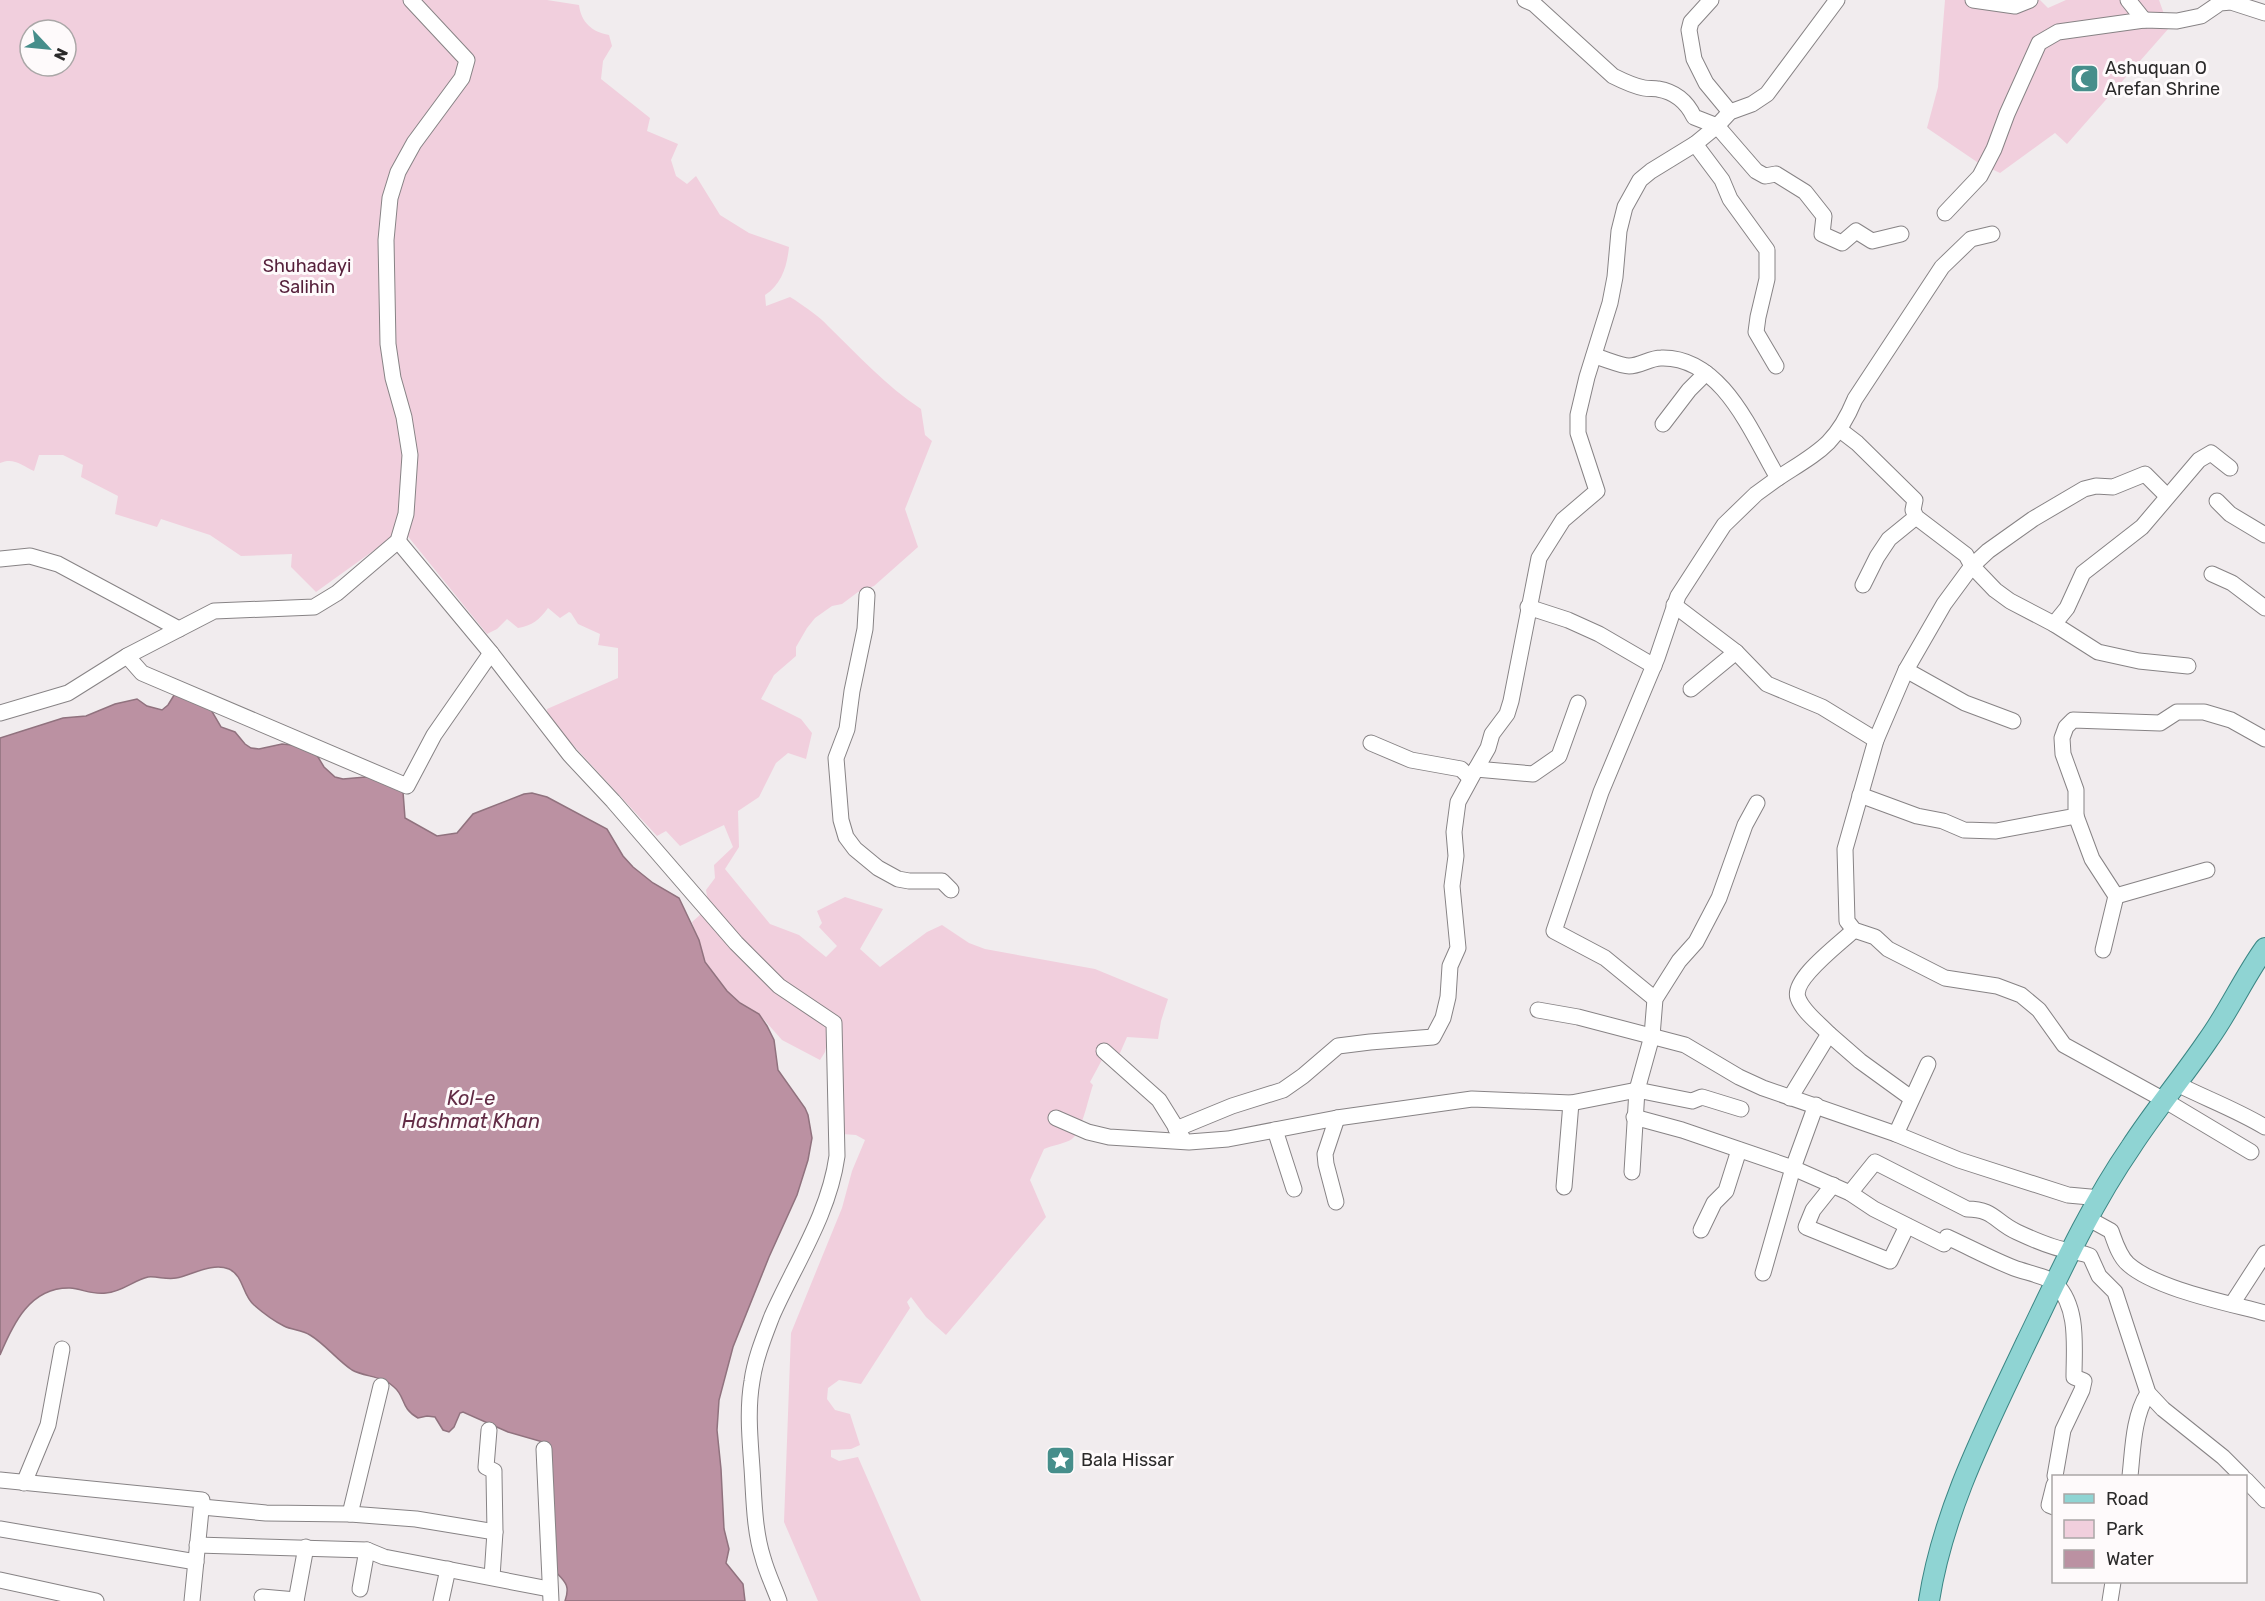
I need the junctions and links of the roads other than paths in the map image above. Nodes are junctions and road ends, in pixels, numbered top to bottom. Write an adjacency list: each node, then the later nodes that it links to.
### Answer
1 (411, 0): 27 (street)
2 (1525, 0): 11 (street)
3 (1711, 0): 10 (street)
4 (1837, 0): 10 (street)
5 (1973, 0): 6 (street)
6 (2030, 0)
7 (2128, 0): 9 (street)
8 (2265, 13): 9 (street)
9 (2144, 20): 13 (street)
10 (1730, 111): 11 (street)
11 (1717, 126): 12 (street); 14 (street)
12 (1695, 144): 16 (street); 17 (street)
13 (1945, 213)
14 (1901, 234)
15 (1992, 234): 20 (street)
16 (1594, 356): 18 (street); 34 (street)
17 (1776, 366)
18 (1706, 373): 19 (street); 22 (street)
19 (1663, 424)
20 (1840, 430): 22 (street); 25 (street)
21 (2230, 468): 23 (street)
22 (1778, 478): 33 (street)
23 (2167, 496): 29 (street); 36 (street)
24 (2217, 501): 26 (street)
25 (1916, 517): 29 (street); 31 (street)
26 (2265, 535)
27 (398, 541): 37 (street); 39 (street)
28 (0, 559): 37 (street)
29 (1972, 566): 36 (street); 43 (street)
30 (2212, 574): 35 (street)
31 (1863, 585)
32 (867, 596): 56 (street)
33 (1674, 605): 38 (street); 41 (street)
34 (1528, 608): 41 (street); 51 (street)
35 (2265, 608)
36 (2054, 624): 42 (street)
37 (179, 629): 40 (street)
38 (1736, 652): 44 (street); 49 (street)
39 (491, 654): 40 (street); 137 (street)
40 (127, 656): 46 (street)
41 (1654, 666): 62 (street)
42 (2188, 666)
43 (1906, 670): 47 (street); 49 (street)
44 (1691, 689)
45 (1578, 703): 51 (street)
46 (0, 713)
47 (2013, 721)
48 (2265, 739): 54 (street)
49 (1876, 740): 52 (street)
50 (1371, 743): 51 (street)
51 (1473, 773): 81 (street)
52 (1860, 795): 54 (street); 58 (street)
53 (1757, 803): 62 (street)
54 (2076, 816): 57 (street)
55 (2207, 870): 57 (street)
56 (951, 890)
57 (2116, 896): 60 (street)
58 (1854, 930): 64 (street); 73 (street)
59 (2265, 948): 66 (main road)
60 (2103, 950)
61 (2265, 970): 66 (main road)
62 (1655, 999): 65 (street)
63 (1538, 1010): 65 (street)
64 (1829, 1034): 71 (street); 72 (street)
65 (1652, 1036): 70 (street); 71 (street)
66 (2210, 1037): 69 (main road)
67 (1104, 1051): 81 (street)
68 (1928, 1064): 72 (street)
69 (2178, 1084): 73 (main road); 80 (street)
70 (1637, 1090): 74 (street); 76 (street); 79 (street)
71 (1790, 1098): 75 (street)
72 (1911, 1098): 83 (street)
73 (2164, 1100): 86 (street); 93 (main road)
74 (1571, 1102): 78 (street); 90 (street)
75 (1816, 1105): 83 (street); 87 (street)
76 (1741, 1109)
77 (1056, 1118): 84 (street)
78 (1337, 1118): 82 (street); 94 (street)
79 (1634, 1118): 85 (street); 88 (street)
80 (2265, 1127)
81 (1176, 1129): 84 (street)
82 (1275, 1130): 84 (street); 91 (street)
83 (1896, 1134): 93 (street)
84 (1186, 1142)
85 (1739, 1150): 87 (street); 97 (street)
86 (2251, 1152)
87 (1793, 1168): 89 (street); 100 (street)
88 (1632, 1172)
89 (1833, 1185): 92 (street); 96 (street)
90 (1564, 1187)
91 (1294, 1189)
92 (1850, 1193): 96 (street); 98 (street)
93 (2101, 1198): 95 (main road)
94 (1336, 1202)
95 (2089, 1219): 98 (main road); 102 (street)
96 (1907, 1226): 101 (street)
97 (1701, 1230)
98 (2071, 1251): 101 (main road); 106 (street)
99 (2265, 1253): 102 (street)
100 (1763, 1273)
101 (2056, 1283): 109 (street); 138 (main road)
102 (2232, 1304): 103 (street)
103 (2265, 1313)
104 (62, 1349): 114 (street)
105 (381, 1386): 119 (street)
106 (2148, 1393): 110 (street); 111 (street)
107 (489, 1430): 121 (street)
108 (544, 1449): 131 (street)
109 (2055, 1475)
110 (2130, 1475)
111 (2241, 1475)
112 (0, 1480): 114 (street)
113 (2247, 1481): 116 (street)
114 (24, 1483): 118 (street)
115 (2052, 1493): 117 (street)
116 (2265, 1500)
117 (2052, 1506)
118 (202, 1507): 119 (street); 122 (street)
119 (350, 1514): 121 (street)
120 (0, 1529): 125 (street)
121 (495, 1532): 127 (street)
122 (197, 1545): 123 (street); 125 (street)
123 (306, 1547): 124 (street); 133 (street)
124 (368, 1550): 126 (street); 130 (street)
125 (196, 1562): 135 (street)
126 (448, 1569): 127 (street); 136 (street)
127 (492, 1577): 131 (street)
128 (0, 1580): 134 (street)
129 (2113, 1583): 139 (street)
130 (360, 1589)
131 (550, 1595)
132 (262, 1598): 133 (street)
133 (296, 1600)
134 (96, 1601)
135 (192, 1601)
136 (441, 1601)
137 (779, 1601)
138 (1929, 1601)
139 (2110, 1601)

